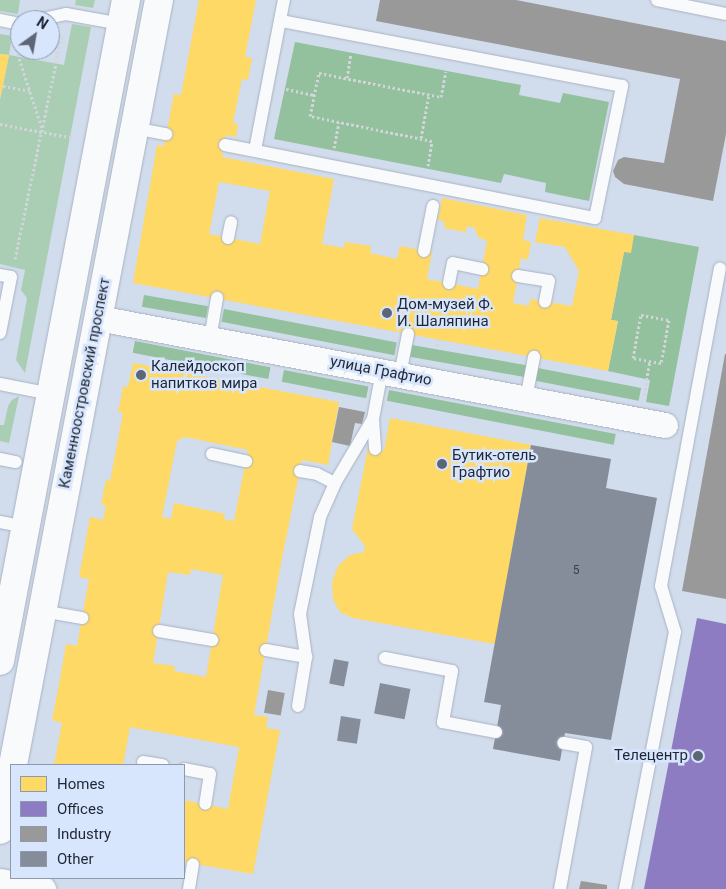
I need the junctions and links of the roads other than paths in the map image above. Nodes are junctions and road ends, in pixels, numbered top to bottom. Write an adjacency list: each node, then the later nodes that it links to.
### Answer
1 (158, 0): 8 (main road, Каменноостровский проспект)
2 (284, 0): 7 (lane)
3 (656, 0): 5 (lane)
4 (123, 12): 6 (lane); 31 (main road, Каменноостровский проспект)
5 (726, 14)
6 (60, 15)
7 (280, 20): 11 (lane); 11 (lane)
8 (134, 128): 9 (lane); 24 (main road, Каменноостровский проспект)
9 (166, 134)
10 (224, 145): 11 (lane)
11 (256, 150)
12 (433, 206): 15 (lane)
13 (231, 222): 14 (lane)
14 (228, 238)
15 (424, 251)
16 (482, 268): 20 (lane)
17 (720, 268): 66 (lane)
18 (6, 276): 22 (lane)
19 (518, 276): 23 (lane)
20 (449, 282)
21 (217, 298): 27 (lane)
22 (3, 302): 25 (lane)
23 (545, 302)
24 (98, 318): 27 (street, улица Графтио); 43 (main road, Каменноостровский проспект)
25 (0, 333)
26 (408, 334): 29 (lane)
27 (210, 339): 29 (street, улица Графтио)
28 (534, 358): 32 (lane)
29 (391, 373): 32 (street, улица Графтио); 33 (lane)
30 (0, 384): 31 (lane)
31 (51, 394): 42 (main road, Каменноостровский проспект)
32 (526, 399): 34 (street, улица Графтио)
33 (373, 419): 35 (lane); 41 (lane)
34 (665, 425)
35 (375, 449)
36 (212, 454): 38 (lane)
37 (0, 459): 39 (lane)
38 (246, 461)
39 (16, 462)
40 (300, 471): 41 (lane)
41 (335, 483): 48 (lane)
42 (13, 525): 50 (main road, Каменноостровский проспект)
43 (42, 611): 44 (lane); 55 (main road, Каменноостровский проспект)
44 (82, 618)
45 (159, 632): 46 (lane)
46 (212, 640)
47 (266, 650): 48 (lane)
48 (306, 657): 51 (lane)
49 (385, 658): 52 (lane)
50 (0, 661)
51 (298, 706)
52 (496, 732)
53 (564, 743): 65 (lane)
54 (143, 762): 56 (lane)
55 (12, 764)
56 (156, 764)
57 (185, 769): 59 (lane)
58 (10, 777): 60 (main road)
59 (205, 804)
60 (0, 830)
61 (193, 864): 64 (lane)
62 (0, 881): 63 (street)
63 (43, 889)
64 (189, 889)
65 (560, 889)
66 (626, 889)

